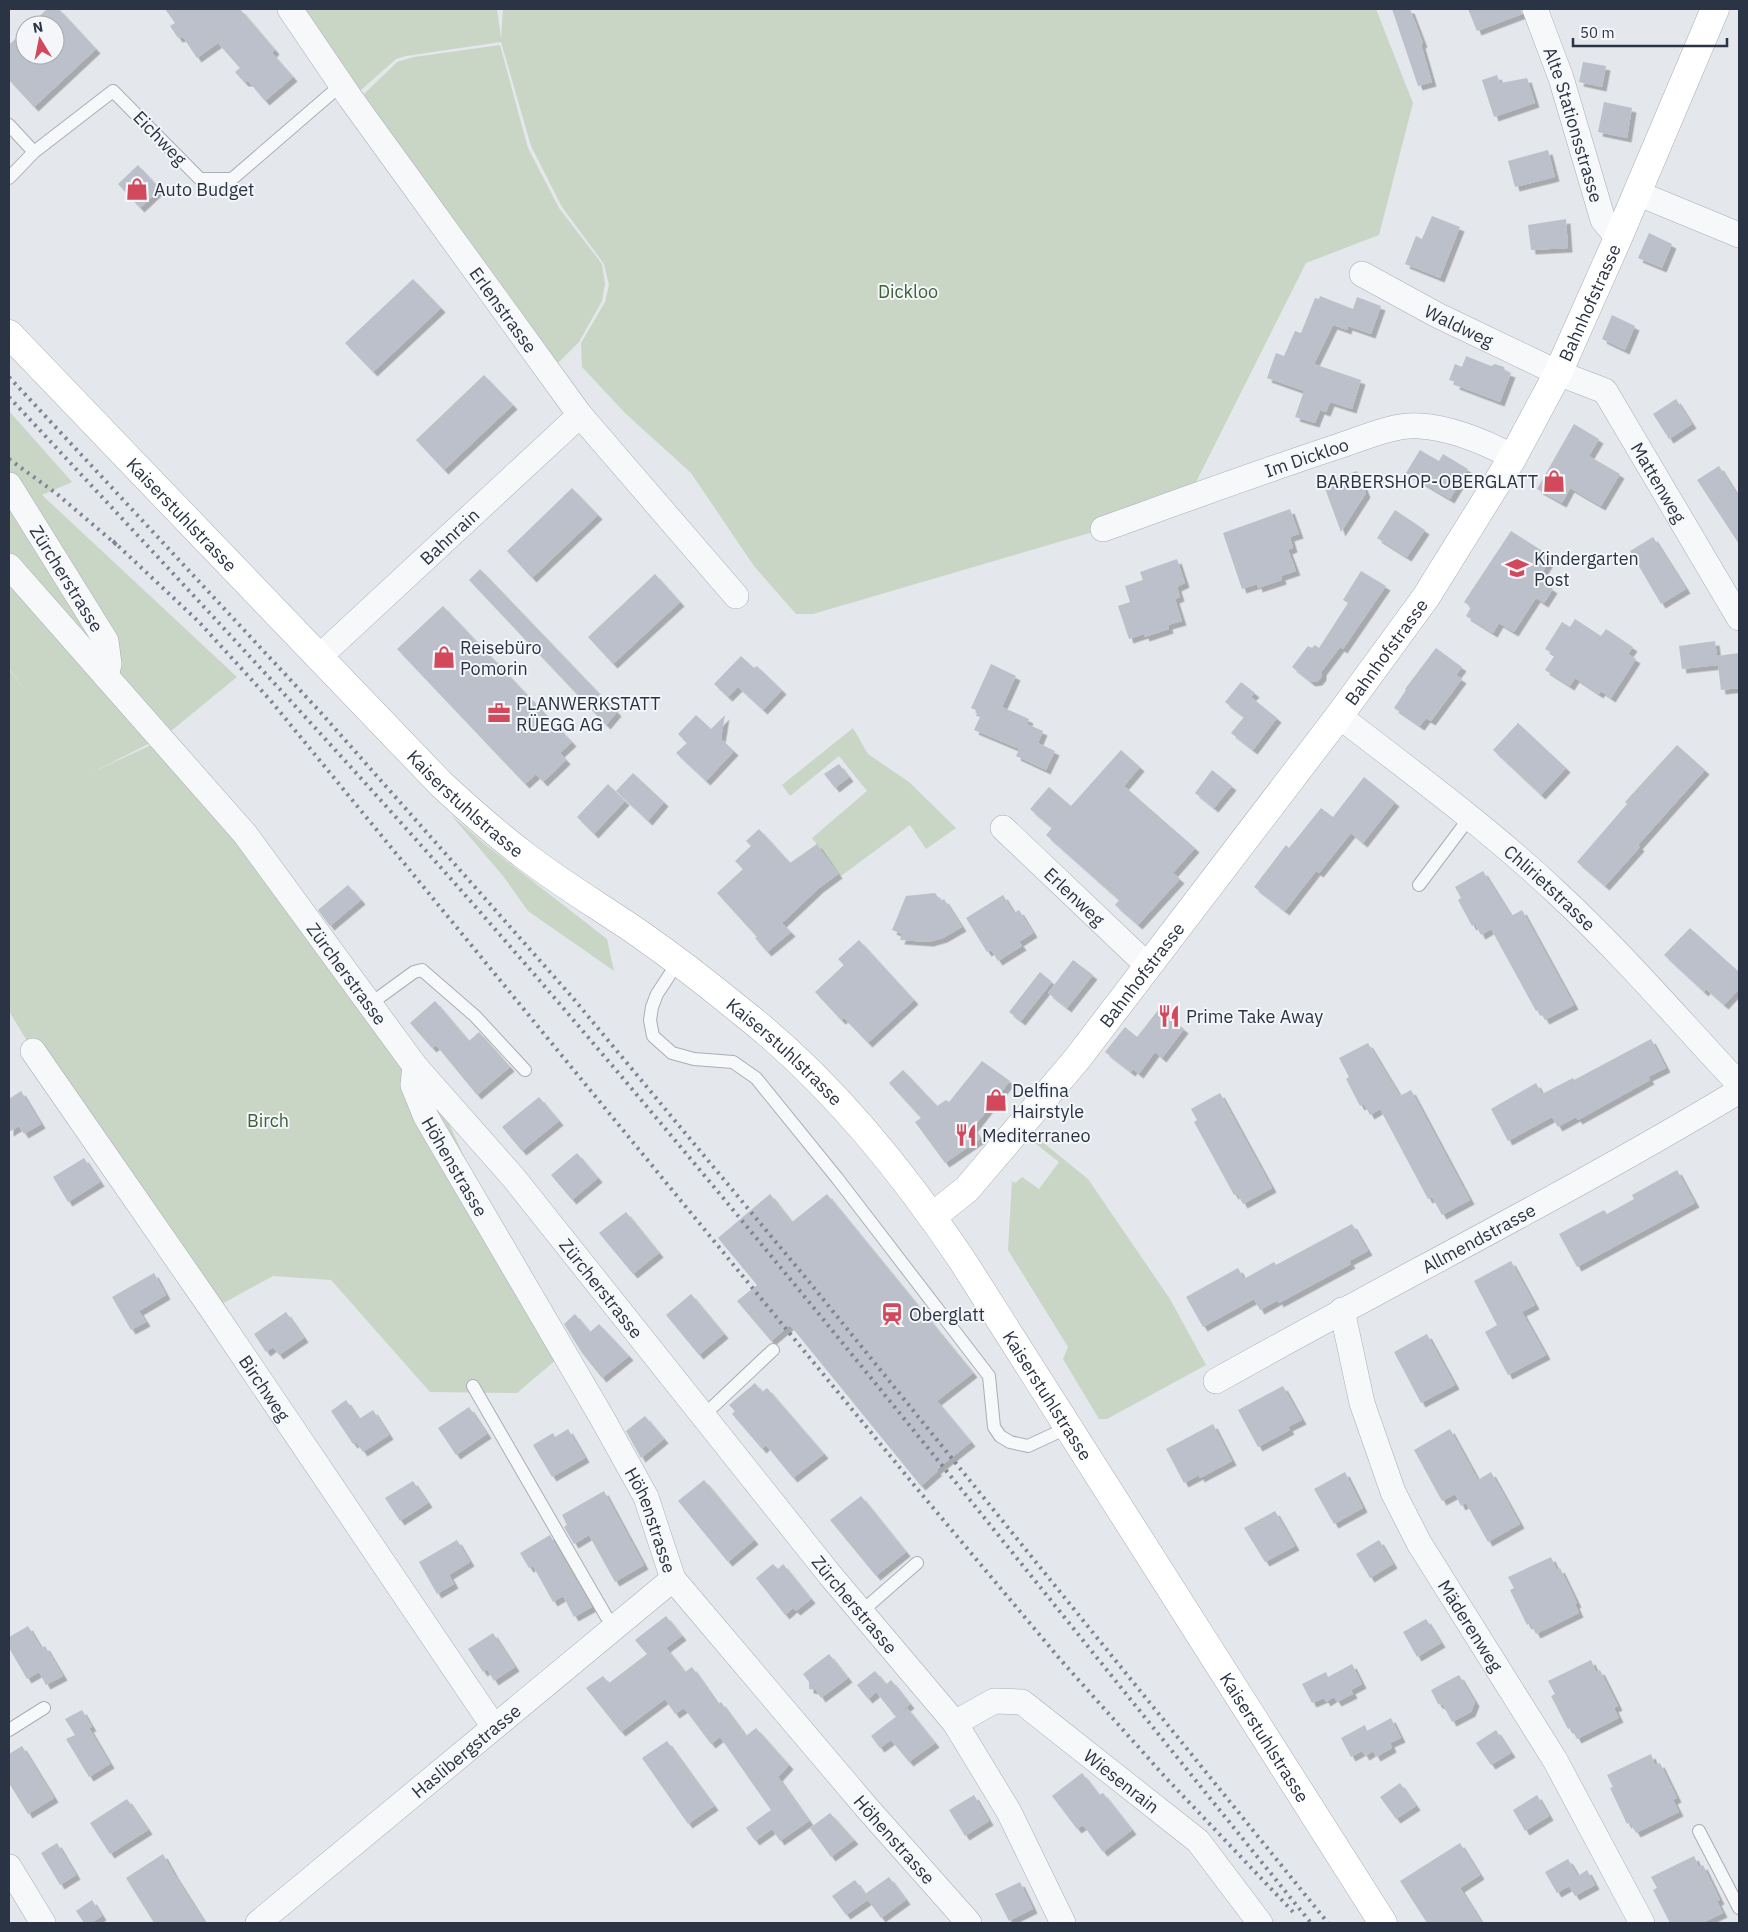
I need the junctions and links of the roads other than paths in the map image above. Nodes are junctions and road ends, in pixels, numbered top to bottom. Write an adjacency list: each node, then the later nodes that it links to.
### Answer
1 (290, 9): 4 (street, Erlenstrasse)
2 (1535, 9): 10 (street, Alte Stationsstrasse)
3 (1715, 9): 8 (main road, Bahnhofstrasse)
4 (341, 86): 6 (lane, Eichweg); 14 (street, Erlenstrasse)
5 (11, 133): 6 (lane)
6 (34, 152): 7 (lane)
7 (9, 178)
8 (1637, 193): 9 (street); 10 (main road, Bahnhofstrasse)
9 (1739, 235)
10 (1618, 238): 13 (main road, Bahnhofstrasse)
11 (1362, 274): 13 (street, Waldweg)
12 (9, 334): 21 (main road, Kaiserstuhlstrasse)
13 (1558, 373): 15 (main road, Bahnhofstrasse); 20 (street, Mattenweg)
14 (580, 414): 19 (street, Erlenstrasse); 21 (street, Bahnrain)
15 (1513, 457): 17 (street, Im Dickloo); 23 (main road, Bahnhofstrasse)
16 (9, 484): 22 (street, Zürcherstrasse)
17 (1103, 529)
18 (9, 566): 22 (street, Zürcherstrasse)
19 (736, 596)
20 (1739, 618)
21 (318, 658): 27 (main road, Kaiserstuhlstrasse)
22 (106, 676): 29 (street, Zürcherstrasse)
23 (1339, 716): 24 (street, Chlirietstrasse); 28 (main road, Bahnhofstrasse)
24 (1470, 817): 26 (lane); 33 (street, Chlirietstrasse)
25 (1003, 828): 28 (street, Erlenweg)
26 (1419, 885)
27 (678, 962): 35 (main road, Kaiserstuhlstrasse); 41 (lane)
28 (1147, 965): 35 (main road, Bahnhofstrasse)
29 (370, 1004): 31 (street, Zürcherstrasse); 32 (lane)
30 (33, 1051): 48 (street, Birchweg)
31 (415, 1066): 40 (street, Zürcherstrasse); 43 (street, Höhenstrasse)
32 (525, 1070)
33 (1739, 1084)
34 (1739, 1091): 36 (street, Allmendstrasse)
35 (933, 1216): 41 (main road, Kaiserstuhlstrasse)
36 (1342, 1310): 38 (street, Allmendstrasse); 59 (street, Mäderenweg)
37 (773, 1350): 40 (lane)
38 (1216, 1382)
39 (473, 1386): 45 (lane)
40 (703, 1416): 44 (street, Zürcherstrasse)
41 (1069, 1426): 58 (main road, Kaiserstuhlstrasse)
42 (917, 1563): 44 (lane)
43 (673, 1578): 45 (street, Haslibergstrasse); 55 (street, Höhenstrasse)
44 (861, 1612): 47 (street, Zürcherstrasse)
45 (615, 1627): 48 (street, Haslibergstrasse)
46 (44, 1708): 49 (lane)
47 (955, 1723): 56 (street, Zürcherstrasse); 57 (street, Wiesenrain)
48 (494, 1727): 54 (street, Haslibergstrasse)
49 (9, 1730)
50 (1699, 1832): 52 (lane)
51 (12, 1881): 53 (street)
52 (1739, 1908)
53 (43, 1923)
54 (258, 1923)
55 (969, 1923)
56 (1063, 1923)
57 (1260, 1923)
58 (1383, 1923)
59 (1642, 1923)

